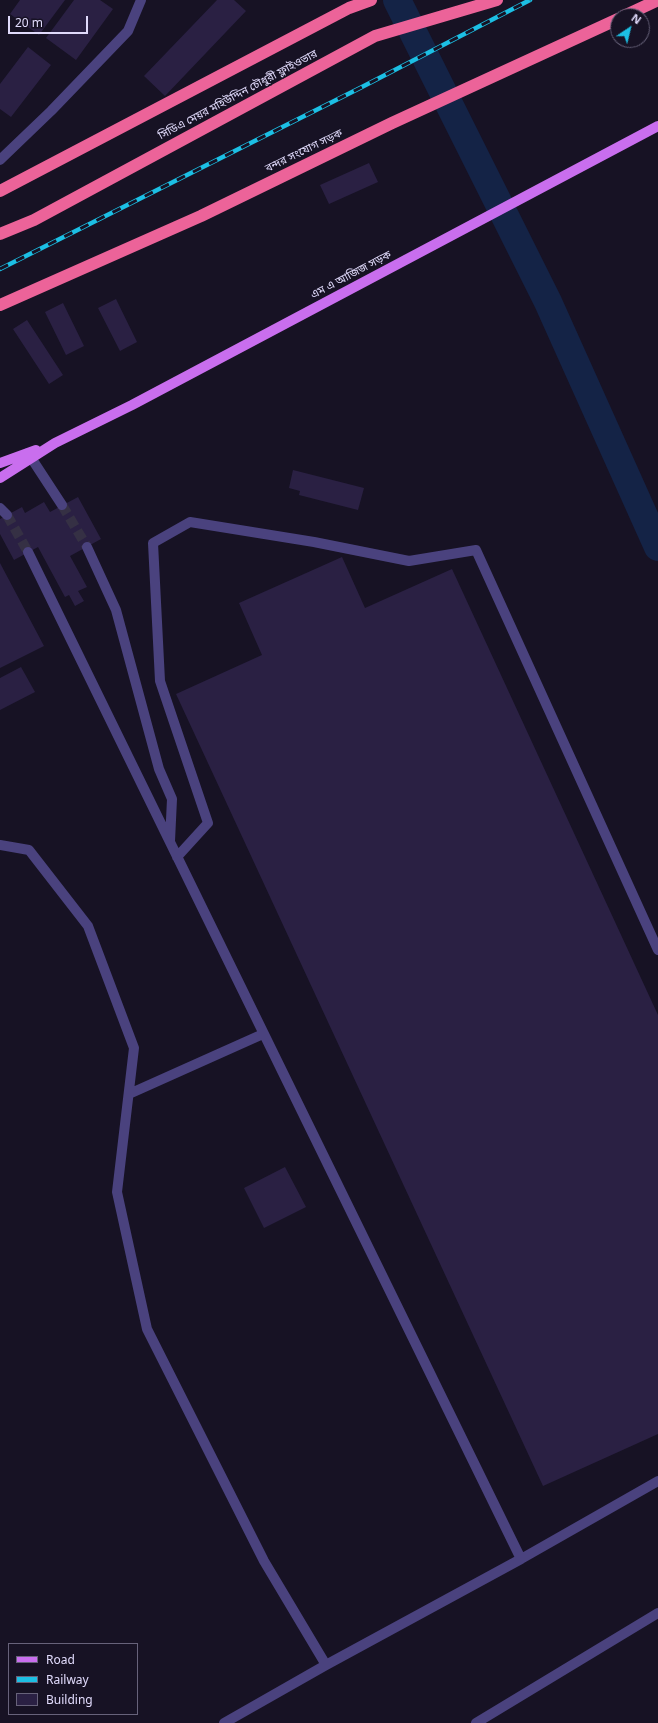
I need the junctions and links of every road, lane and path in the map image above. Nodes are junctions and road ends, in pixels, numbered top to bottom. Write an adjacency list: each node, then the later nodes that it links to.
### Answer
1 (141, 0): 8 (street)
2 (371, 0): 9 (highway)
3 (497, 0): 10 (highway, সিডিএ মেয়র মহিউদ্দিন চৌধুরী ফ্লাইওভার)
4 (658, 0): 5 (highway)
5 (641, 8)
6 (610, 23): 11 (highway, বন্দর সংযোগ সড়ক)
7 (658, 126): 12 (main road, এম এ আজিজ সড়ক)
8 (0, 160)
9 (0, 191)
10 (0, 234)
11 (0, 304)
12 (29, 456): 13 (main road, এম এ আজিজ সড়ক); 14 (main road, এম এ আজিজ সড়ক); 15 (street)
13 (0, 463)
14 (0, 478)
15 (62, 505)
16 (87, 547): 18 (street)
17 (28, 552): 18 (street)
18 (170, 843): 20 (street)
19 (0, 845): 23 (street)
20 (177, 857): 21 (street); 22 (street)
21 (658, 950)
22 (263, 1034): 23 (street); 25 (street)
23 (128, 1094): 27 (street)
24 (658, 1481): 25 (street)
25 (521, 1560): 27 (street)
26 (658, 1613): 29 (street)
27 (326, 1665): 28 (street)
28 (224, 1723)
29 (476, 1723)

